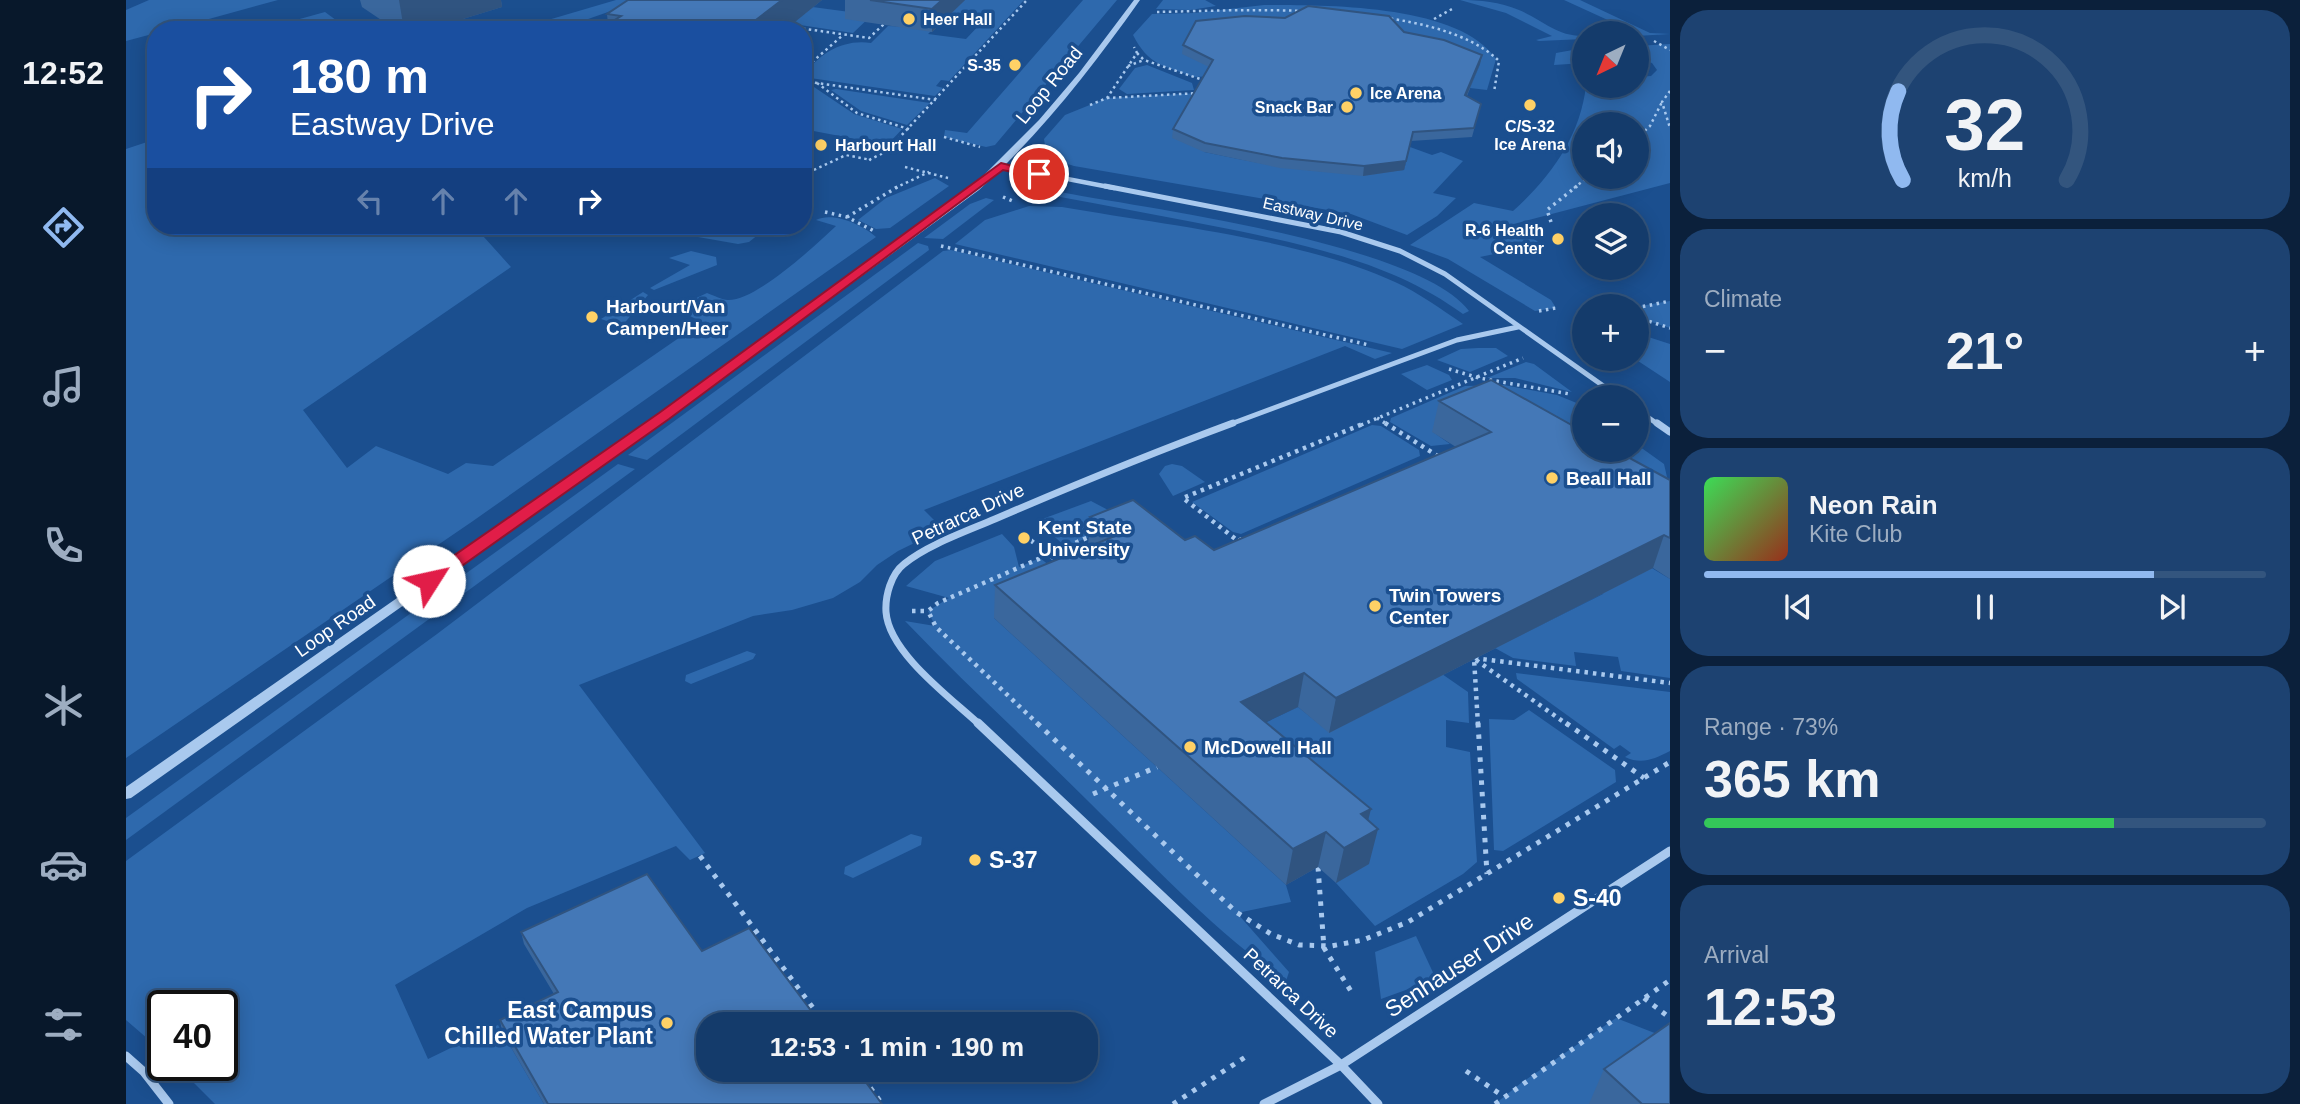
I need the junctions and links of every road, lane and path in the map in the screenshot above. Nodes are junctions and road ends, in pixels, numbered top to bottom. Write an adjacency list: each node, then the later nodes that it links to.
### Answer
1 (1027, 0): 29 (path)
2 (1137, 0): 37 (street, Loop Road)
3 (1264, 4): 5 (path)
4 (1452, 9): 6 (path)
5 (1150, 12)
6 (1443, 22)
7 (884, 24): 9 (path)
8 (812, 30): 9 (path)
9 (844, 35): 16 (path)
10 (1654, 41): 12 (path)
11 (1132, 44): 13 (path)
12 (1670, 50)
13 (1136, 53): 15 (path); 17 (path)
14 (1497, 54): 24 (path)
15 (1144, 60): 17 (path); 18 (path)
16 (812, 62)
17 (1128, 65): 22 (path)
18 (1198, 81): 19 (path); 25 (path)
19 (1211, 81)
20 (812, 82): 21 (path)
21 (817, 83): 29 (path); 34 (path)
22 (1114, 88): 27 (path); 28 (path)
23 (1670, 91): 30 (path)
24 (1494, 92)
25 (1199, 93): 26 (path); 27 (path)
26 (1211, 95)
27 (1121, 96): 28 (path)
28 (1107, 98): 31 (path)
29 (936, 100): 34 (path)
30 (1662, 102): 32 (path); 33 (path)
31 (1086, 107)
32 (1649, 127)
33 (1670, 128)
34 (910, 129): 39 (path)
35 (944, 137): 36 (path)
36 (987, 150)
37 (1001, 166): 53 (street, Eastway Drive); 79 (street, Loop Road)
38 (905, 167): 40 (path)
39 (812, 171)
40 (929, 172): 41 (path); 46 (path)
41 (956, 180)
42 (1573, 189): 47 (path)
43 (999, 196): 44 (path)
44 (1015, 202)
45 (825, 212): 46 (path)
46 (847, 217): 48 (path)
47 (1551, 222)
48 (882, 232)
49 (929, 243): 55 (path)
50 (1670, 301): 51 (path)
51 (1649, 305)
52 (1649, 321): 54 (path)
53 (1518, 327): 59 (street, Eastway Drive); 68 (street, Petrarca Drive)
54 (1670, 328)
55 (1381, 348)
56 (1527, 357): 58 (path)
57 (1436, 364): 58 (path)
58 (1472, 379): 60 (path); 61 (path)
59 (1602, 385)
60 (1572, 395)
61 (1376, 418): 65 (path); 70 (path)
62 (1649, 418): 63 (street)
63 (1670, 432)
64 (1448, 452): 65 (path)
65 (1438, 456): 66 (path); 67 (path)
66 (1426, 461)
67 (1449, 463)
68 (1002, 517): 71 (path); 80 (street, Petrarca Drive)
69 (1103, 531): 71 (path)
70 (1252, 535)
71 (1049, 554): 72 (path); 78 (path)
72 (1070, 571)
73 (1474, 658): 74 (path); 77 (path); 84 (path)
74 (1670, 683)
75 (1670, 762): 77 (path)
76 (1157, 767): 78 (path)
77 (1644, 778): 84 (path)
78 (1105, 789): 80 (path); 85 (path)
79 (126, 794)
80 (1066, 806): 93 (street, Petrarca Drive)
81 (1670, 851): 93 (street, Senhauser Drive)
82 (700, 856): 89 (path)
83 (1318, 867): 85 (path)
84 (1487, 874): 85 (path)
85 (1324, 948): 87 (path)
86 (1670, 980): 88 (path)
87 (1354, 996)
88 (1644, 998): 90 (path); 96 (path)
89 (816, 1012)
90 (1669, 1017)
91 (126, 1056): 97 (street)
92 (1247, 1056): 99 (path)
93 (1341, 1065): 100 (street, Senhauser Drive); 101 (street, Petrarca Drive)
94 (1466, 1071): 96 (path)
95 (866, 1082): 98 (path)
96 (1503, 1096): 102 (path)
97 (169, 1104)
98 (882, 1104)
99 (1173, 1104)
100 (1264, 1104)
101 (1378, 1104)
102 (1495, 1104)

